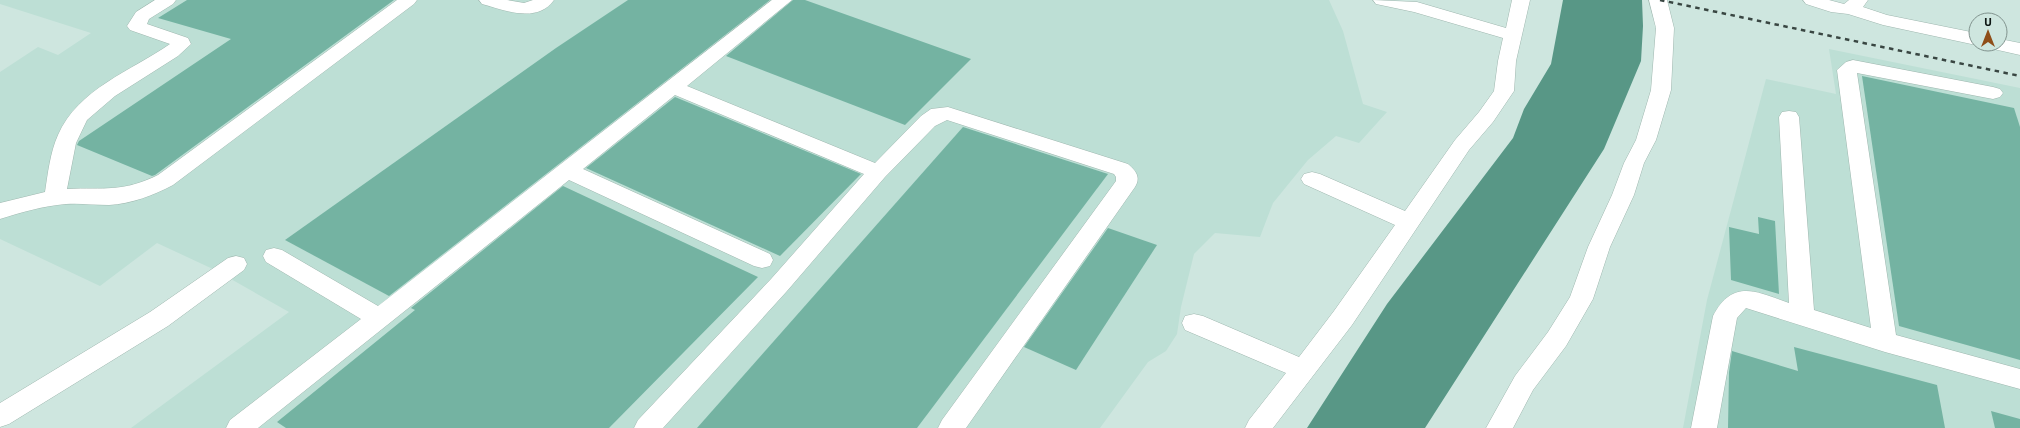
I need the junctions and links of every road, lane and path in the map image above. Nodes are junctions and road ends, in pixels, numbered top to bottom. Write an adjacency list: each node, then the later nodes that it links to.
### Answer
1 (167, 0): 21 (street)
2 (408, 0): 21 (street)
3 (488, 0): 4 (street)
4 (545, 0)
5 (783, 0): 15 (street)
6 (1382, 0): 11 (street)
7 (1521, 0): 11 (street)
8 (1658, 0): 38 (street)
9 (1812, 0): 10 (street)
10 (1855, 4): 12 (street)
11 (1512, 35): 23 (street)
12 (1968, 38)
13 (2008, 47): 14 (street)
14 (2020, 50)
15 (673, 87): 18 (street); 19 (street)
16 (1993, 94): 30 (street)
17 (1789, 117): 27 (street)
18 (567, 170): 25 (street); 28 (street)
19 (878, 172): 35 (street); 36 (street)
20 (1312, 179): 23 (street)
21 (55, 198): 22 (street)
22 (0, 211)
23 (1408, 222): 31 (street)
24 (274, 256): 28 (street)
25 (762, 260)
26 (236, 264): 33 (street)
27 (1802, 316): 30 (street); 39 (street)
28 (379, 318): 34 (street)
29 (1194, 323): 31 (street)
30 (1885, 342): 32 (street)
31 (1302, 369): 37 (street)
32 (2020, 379)
33 (0, 416)
34 (239, 428)
35 (647, 428)
36 (951, 428)
37 (1258, 428)
38 (1499, 428)
39 (1704, 428)

